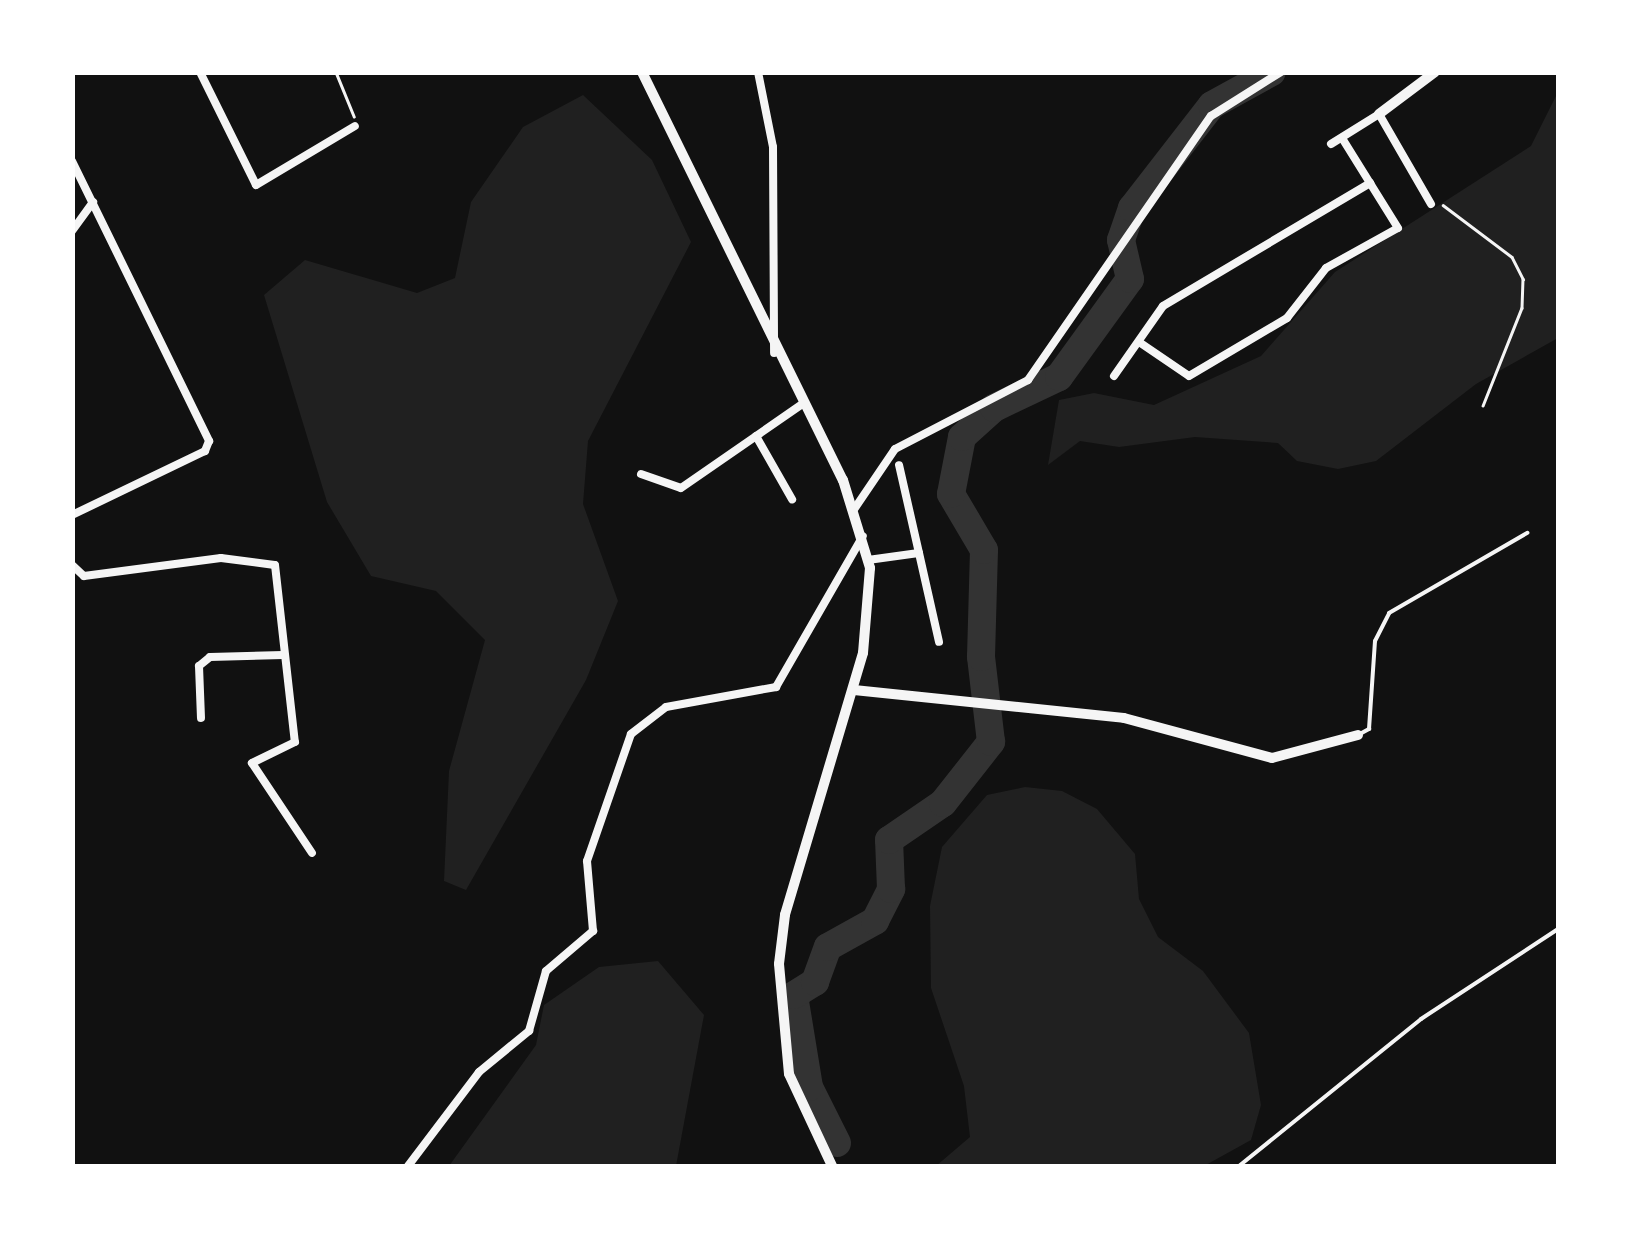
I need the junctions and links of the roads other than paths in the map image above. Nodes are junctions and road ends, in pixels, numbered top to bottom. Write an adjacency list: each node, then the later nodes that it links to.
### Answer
1 (200, 72): 9 (street)
2 (642, 72): 18 (street)
3 (758, 72): 18 (street)
4 (906, 72): 5 (lane)
5 (937, 72)
6 (1282, 72): 25 (street)
7 (1435, 72): 8 (street)
8 (1379, 114): 10 (street); 15 (street)
9 (355, 126)
10 (1342, 138): 11 (street); 13 (street)
11 (1331, 144)
12 (72, 161): 14 (street)
13 (1370, 183): 17 (street); 17 (street)
14 (94, 202): 16 (street); 26 (street)
15 (1431, 204)
16 (72, 230)
17 (1138, 342): 19 (street)
18 (774, 353): 20 (street)
19 (1114, 376)
20 (801, 406): 21 (street); 25 (street)
21 (756, 436): 23 (street); 24 (street)
22 (899, 465): 29 (street)
23 (641, 474)
24 (792, 499)
25 (854, 508): 28 (street)
26 (72, 516)
27 (1527, 533): 36 (lane)
28 (864, 535): 30 (street); 39 (street)
29 (919, 552): 30 (street); 32 (street)
30 (868, 560): 34 (street)
31 (72, 565): 33 (street)
32 (940, 642)
33 (283, 655): 35 (street); 37 (street)
34 (854, 690): 36 (street); 40 (street)
35 (202, 718)
36 (1358, 735)
37 (312, 853)
38 (1558, 929): 41 (lane)
39 (408, 1166)
40 (832, 1166)
41 (1239, 1166)

